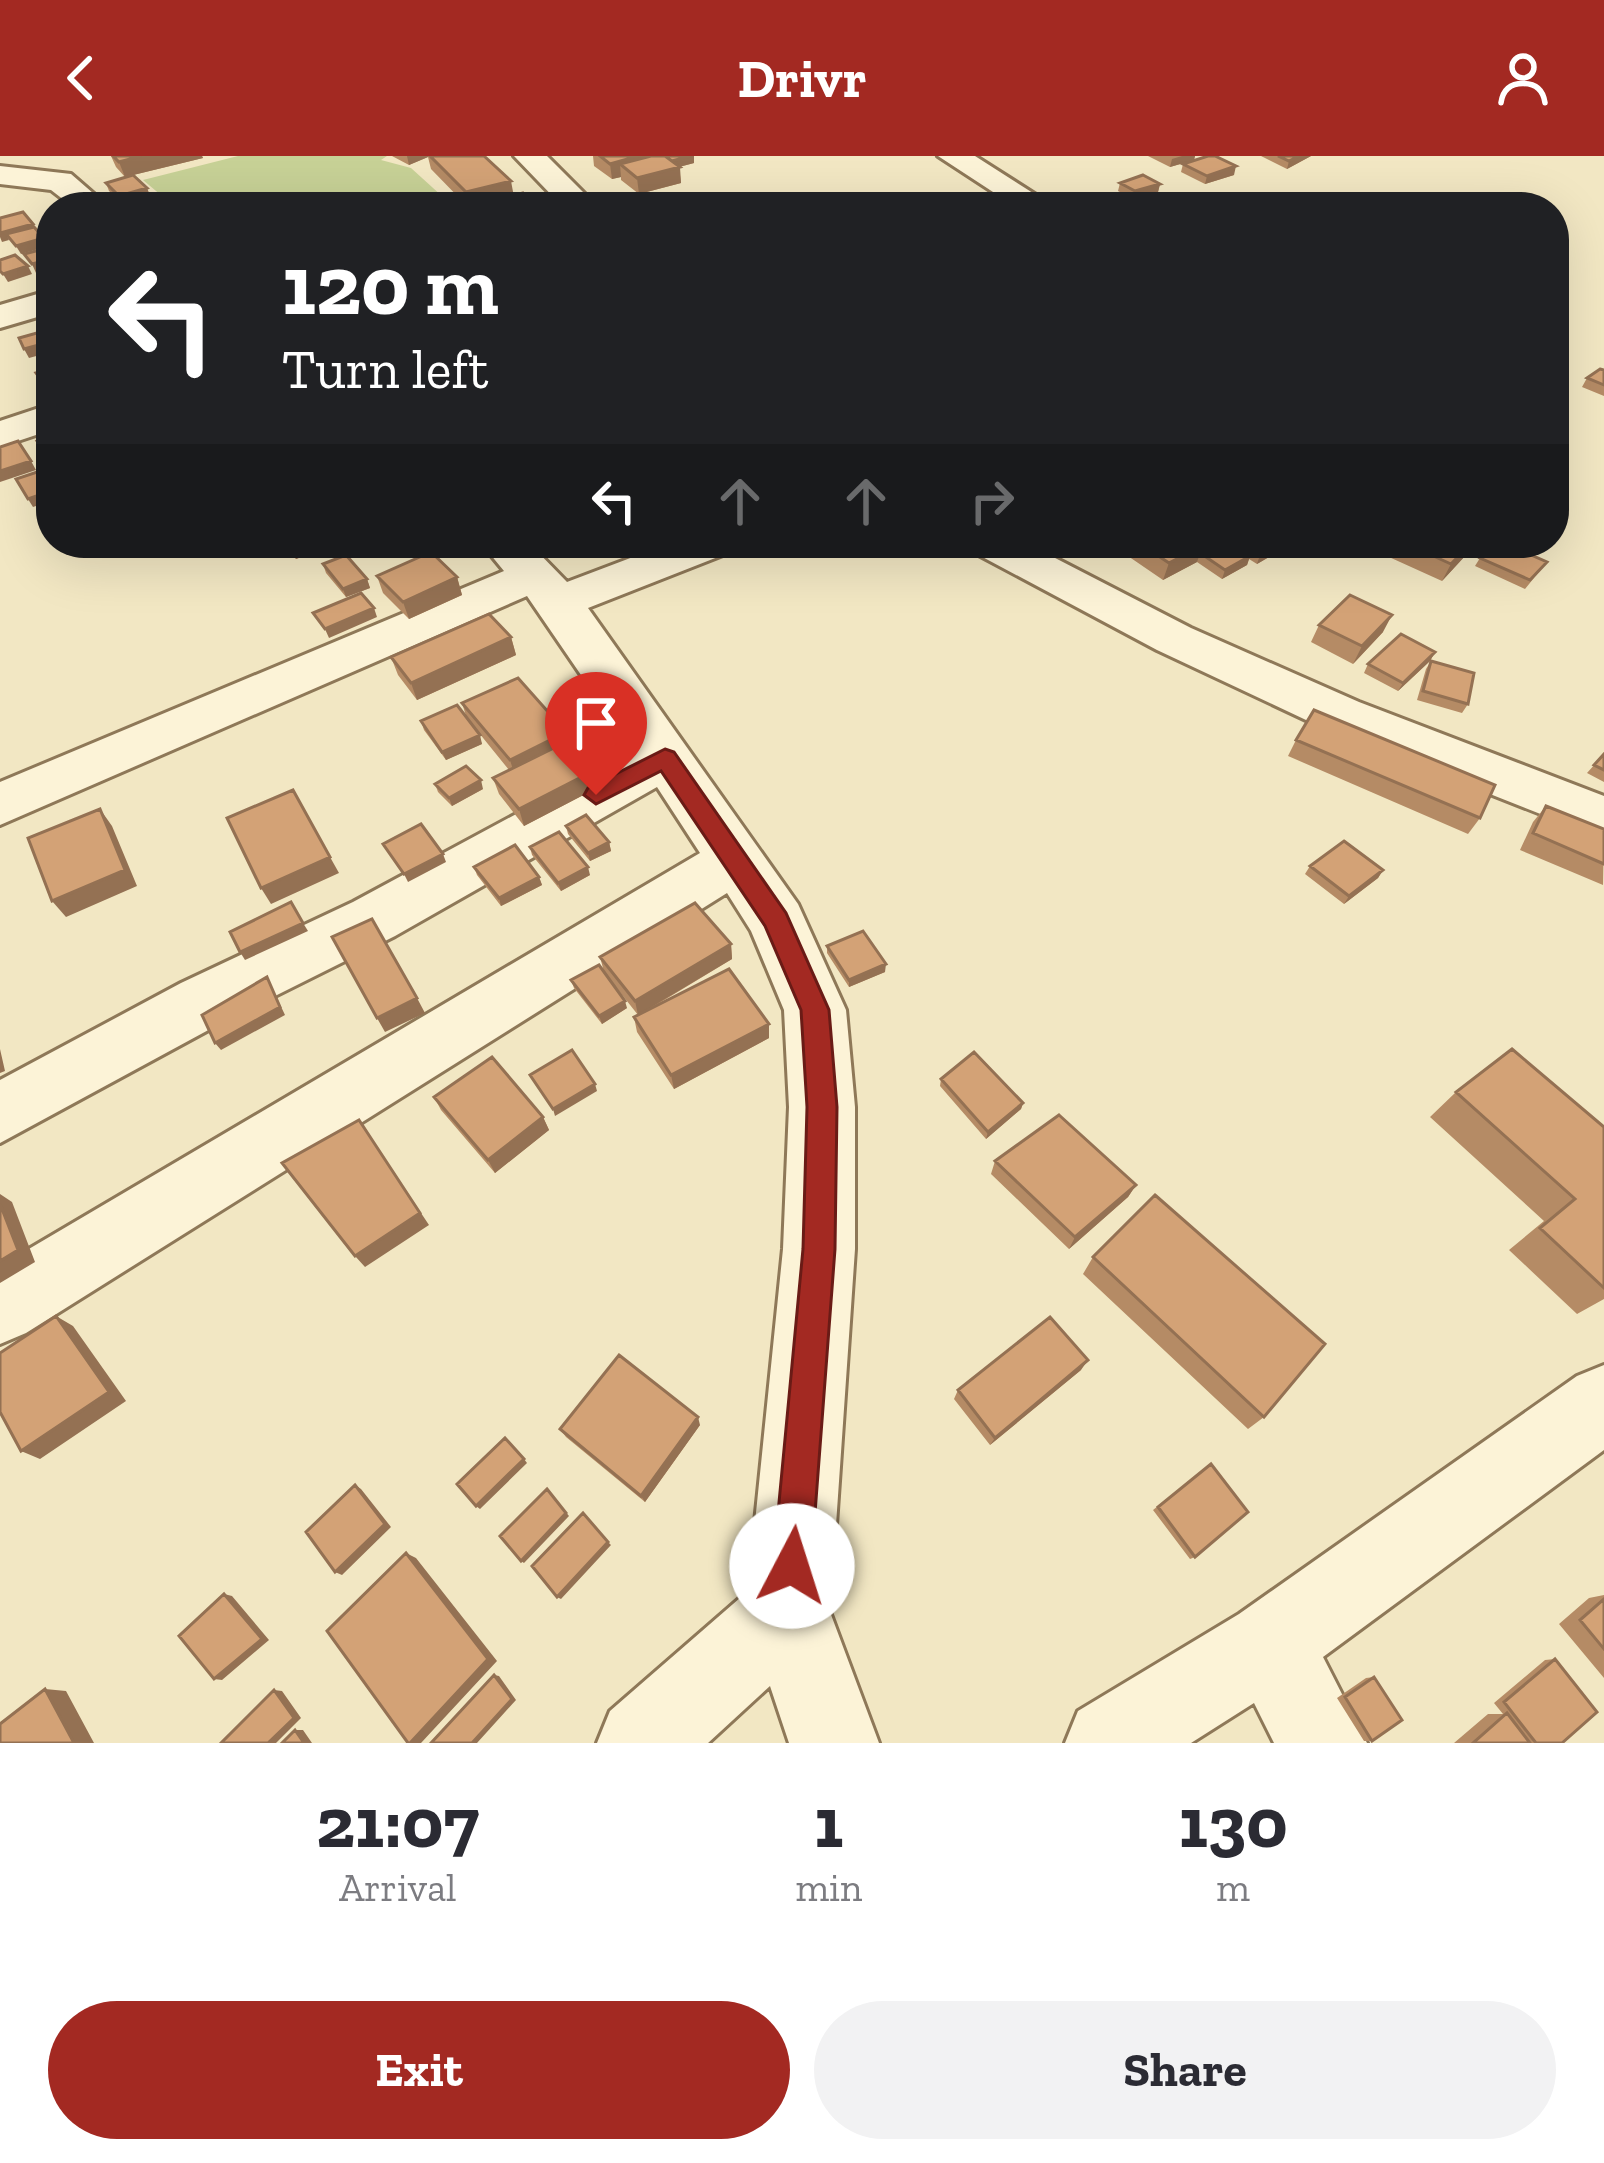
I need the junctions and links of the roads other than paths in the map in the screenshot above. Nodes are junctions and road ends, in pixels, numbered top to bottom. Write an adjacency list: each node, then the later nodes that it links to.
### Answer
1 (529, 156): 6 (street)
2 (953, 156): 7 (street)
3 (70, 164): 4 (street); 5 (street)
4 (0, 174)
5 (85, 192)
6 (566, 192)
7 (1014, 192)
8 (36, 306): 9 (street)
9 (0, 317)
10 (36, 422): 11 (street)
11 (0, 435)
12 (625, 558): 14 (street)
13 (1032, 558): 17 (street)
14 (532, 574): 15 (street); 16 (street)
15 (665, 758): 18 (street); 19 (street)
16 (0, 805)
17 (1604, 818)
18 (735, 860): 20 (street); 22 (street)
19 (0, 1114)
20 (0, 1307)
21 (1604, 1403): 23 (street)
22 (788, 1612): 24 (street); 25 (street)
23 (1269, 1644): 26 (street); 27 (street)
24 (642, 1743)
25 (834, 1743)
26 (1110, 1743)
27 (1322, 1743)

